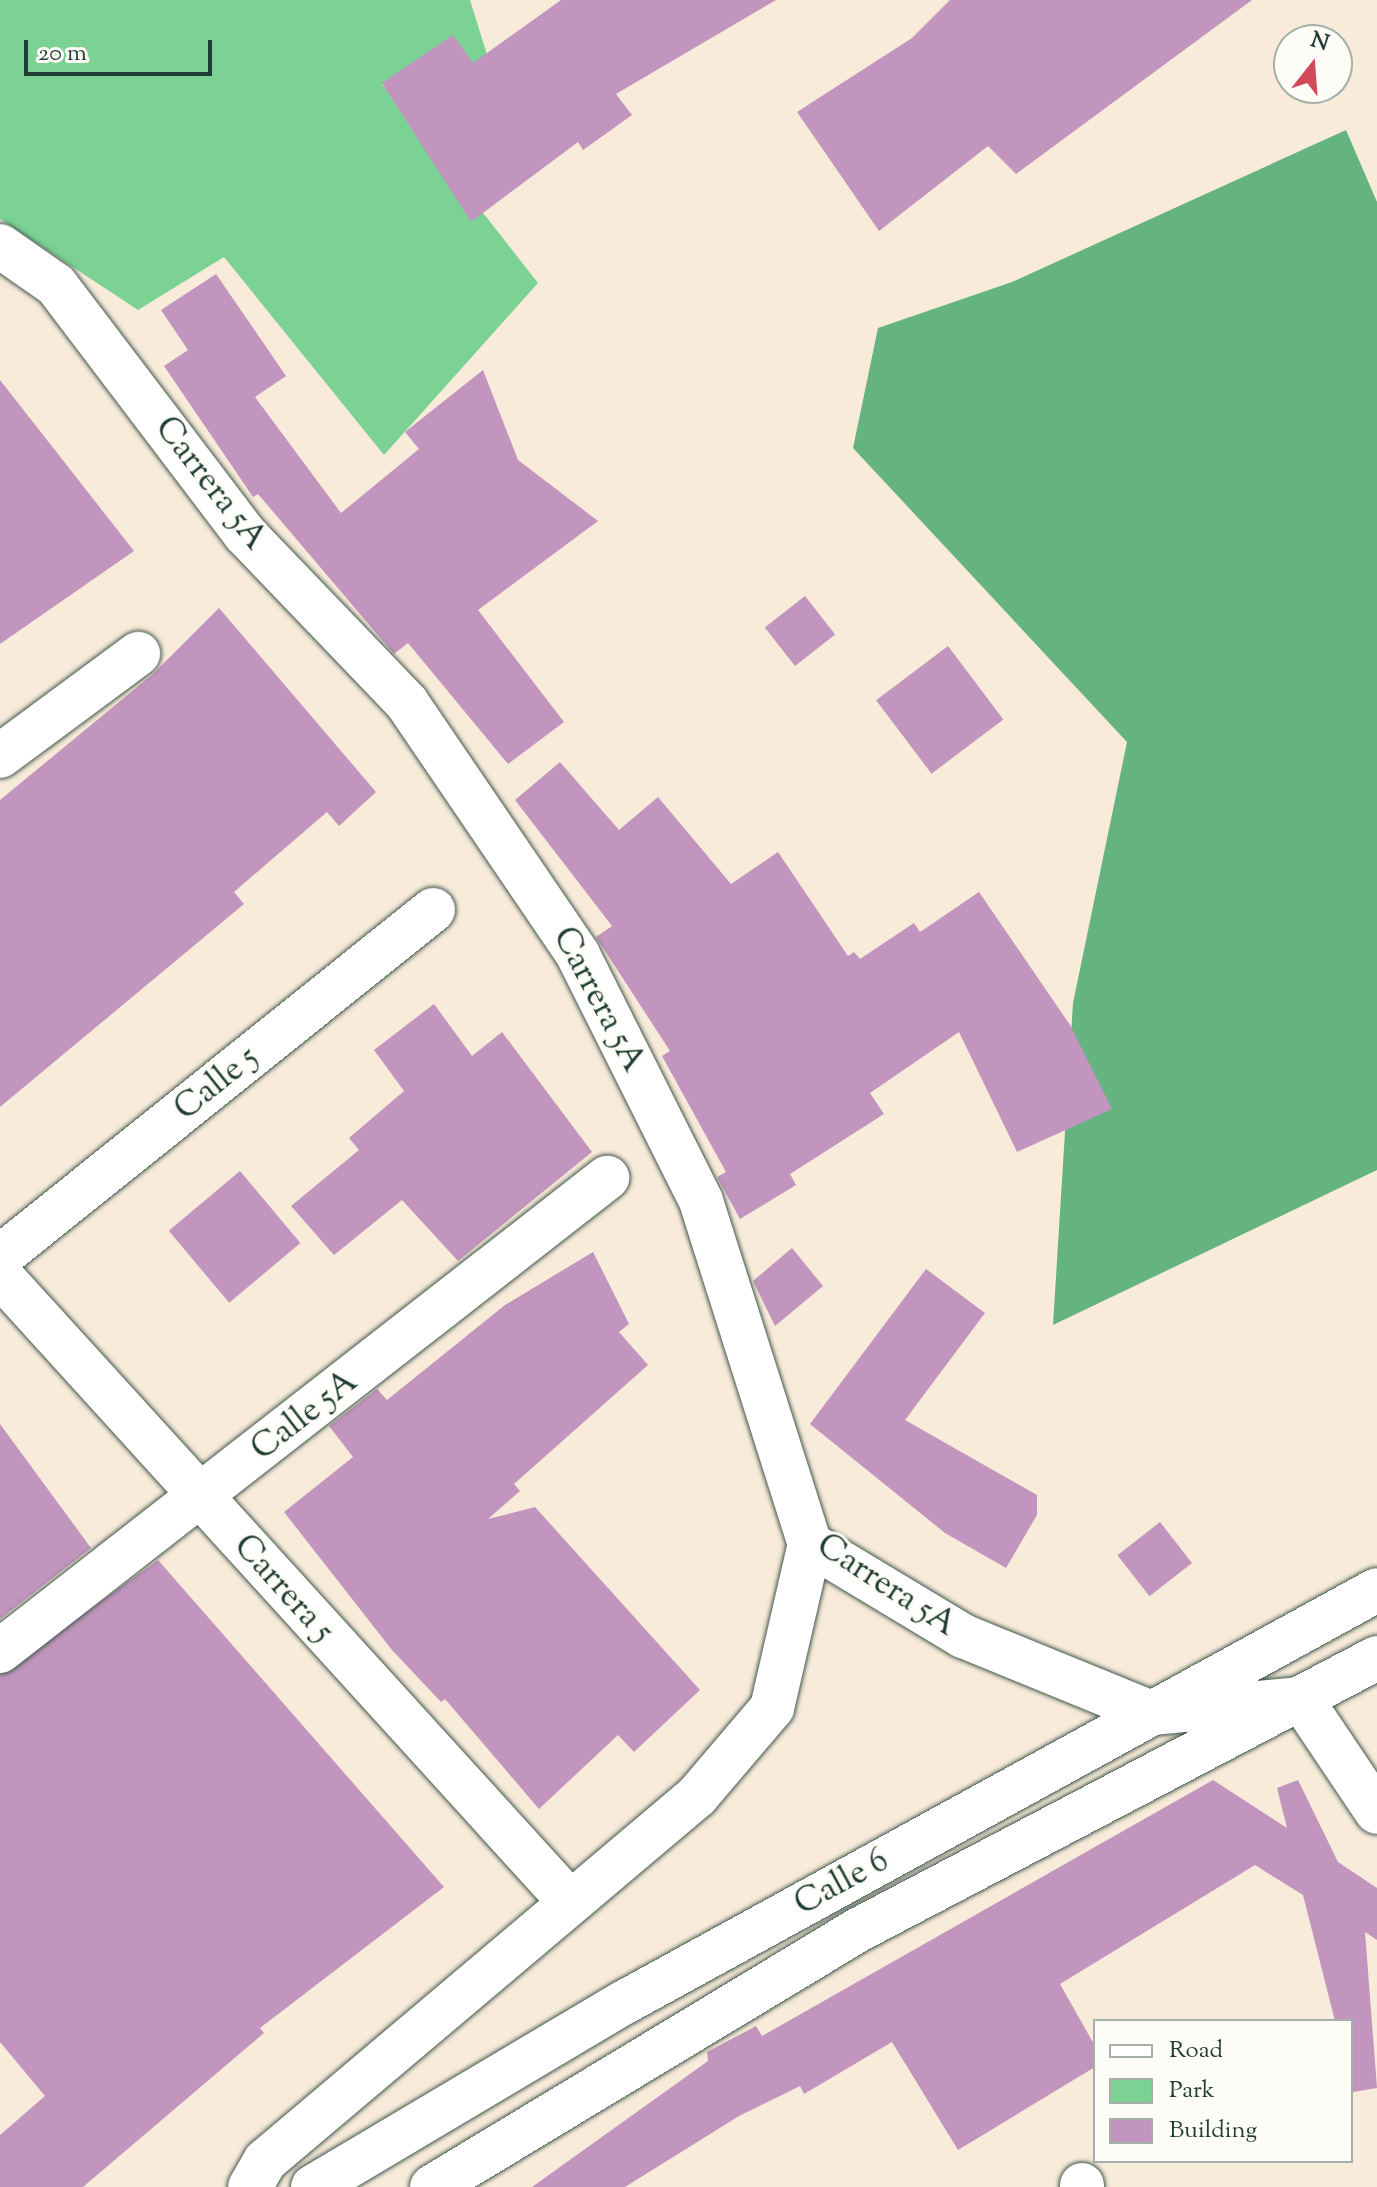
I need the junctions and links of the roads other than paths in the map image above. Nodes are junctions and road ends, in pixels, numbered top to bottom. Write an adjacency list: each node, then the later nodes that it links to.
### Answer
1 (0, 246): 9 (street, Carrera 5A)
2 (138, 654): 3 (street)
3 (0, 756)
4 (433, 910): 6 (street, Calle 5)
5 (607, 1178): 8 (street, Calle 5A)
6 (0, 1257)
7 (0, 1275): 8 (street, Carrera 5)
8 (200, 1498): 11 (street, Calle 5A); 16 (street, Carrera 5)
9 (810, 1544): 14 (street, Carrera 5A); 16 (street)
10 (1377, 1590): 14 (street, Calle 6)
11 (0, 1651)
12 (1377, 1658): 13 (street, Calle 6)
13 (1301, 1699): 14 (street); 15 (street); 17 (street, Calle 6)
14 (1152, 1713): 19 (street, Calle 6)
15 (1377, 1812)
16 (569, 1901): 18 (street)
17 (442, 2185)
18 (250, 2187)
19 (313, 2187)

